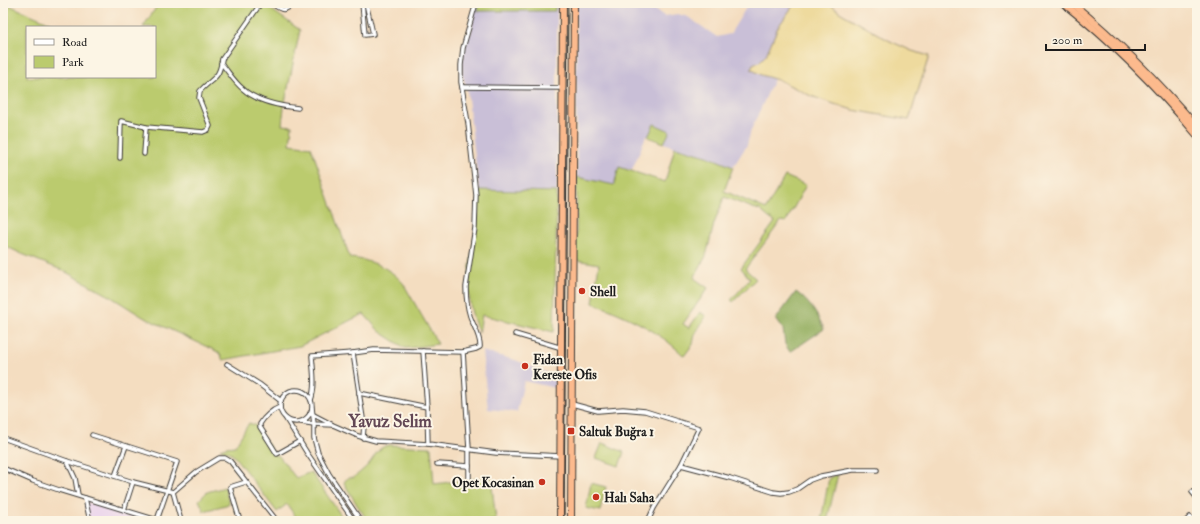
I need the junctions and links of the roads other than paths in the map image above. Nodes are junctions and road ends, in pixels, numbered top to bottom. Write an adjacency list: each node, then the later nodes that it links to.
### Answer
1 (260, 3): 15 (street)
2 (271, 3): 3 (street)
3 (294, 3)
4 (342, 3): 5 (street)
5 (350, 3)
6 (362, 3): 7 (street)
7 (366, 3)
8 (476, 3): 16 (street)
9 (563, 3): 17 (highway)
10 (574, 3): 33 (highway)
11 (1063, 3): 21 (highway)
12 (1072, 3): 20 (highway)
13 (1194, 3): 14 (street)
14 (1197, 5)
15 (222, 63): 18 (street); 19 (street)
16 (462, 87): 17 (street); 27 (street)
17 (562, 88): 25 (highway)
18 (298, 108)
19 (146, 127): 22 (street); 23 (street)
20 (1197, 127)
21 (1197, 135)
22 (144, 154)
23 (120, 158)
24 (515, 334): 25 (street)
25 (562, 348): 48 (highway)
26 (423, 352): 27 (street); 28 (street); 35 (street)
27 (463, 352): 47 (street)
28 (354, 353): 30 (street); 31 (street)
29 (226, 364): 32 (street)
30 (359, 393): 35 (street); 43 (street)
31 (311, 400): 32 (street); 36 (street)
32 (281, 401): 34 (street)
33 (572, 404): 51 (street); 74 (highway)
34 (280, 407): 37 (street); 44 (street)
35 (427, 407): 45 (street)
36 (311, 414): 38 (street); 39 (street); 40 (street)
37 (286, 419): 38 (street); 44 (street)
38 (299, 422): 39 (street)
39 (314, 424): 40 (street); 72 (street)
40 (333, 425): 43 (street)
41 (92, 435): 46 (street)
42 (3, 438): 49 (street)
43 (363, 438): 45 (street)
44 (300, 441): 71 (street)
45 (428, 444): 47 (street)
46 (126, 446): 55 (street); 59 (street)
47 (469, 449): 48 (street); 52 (street)
48 (561, 456): 73 (highway)
49 (67, 461): 55 (street); 62 (street)
50 (437, 464): 52 (street)
51 (682, 465): 54 (street); 75 (street)
52 (469, 466): 56 (street)
53 (3, 468): 62 (street)
54 (877, 470)
55 (115, 476): 57 (street)
56 (469, 479)
57 (133, 482): 59 (street); 65 (street)
58 (246, 482): 60 (street); 69 (street); 70 (street)
59 (168, 491): 60 (street); 66 (street)
60 (173, 492): 68 (street)
61 (1192, 492): 64 (street)
62 (78, 495): 63 (street)
63 (85, 498): 65 (street); 67 (street)
64 (1197, 498)
65 (124, 510): 66 (street)
66 (158, 520)
67 (90, 521)
68 (181, 521)
69 (240, 521)
70 (277, 521)
71 (354, 521)
72 (361, 521)
73 (560, 521)
74 (571, 521)
75 (648, 521)
76 (1186, 521): 77 (street)
77 (1194, 521)

